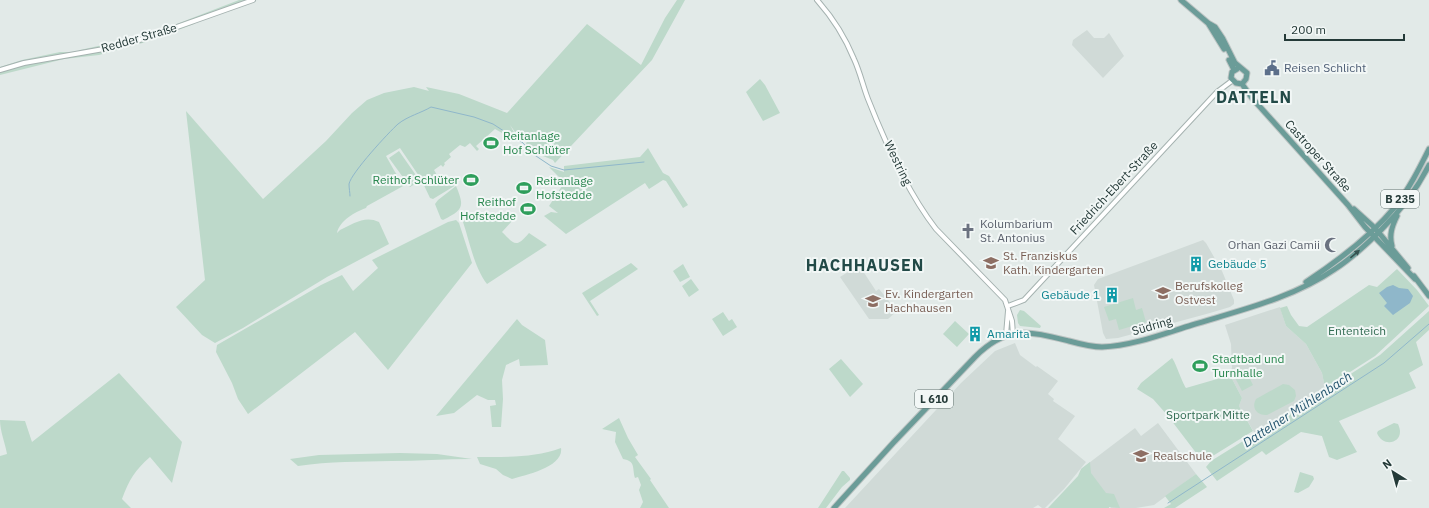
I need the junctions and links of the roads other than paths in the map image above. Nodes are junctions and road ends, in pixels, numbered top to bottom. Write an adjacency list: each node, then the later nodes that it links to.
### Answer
1 (253, 0): 5 (street, Redder Straße)
2 (817, 0): 15 (street, Westring)
3 (1181, 0): 4 (main road)
4 (1236, 69): 6 (main road); 7 (main road)
5 (0, 70)
6 (1232, 80): 7 (main road); 15 (street, Friedrich-Ebert-Straße)
7 (1242, 84): 11 (main road, Castroper Straße)
8 (1429, 149): 11 (main road, Südring / B 235)
9 (1429, 165): 10 (main road, Südring / B 235)
10 (1402, 207): 11 (main road, Südring / B 235); 12 (main road, B 235)
11 (1374, 233): 12 (main road, Castroper Straße); 13 (main road, Castroper Straße); 16 (main road, Südring / L 610)
12 (1393, 249): 13 (main road, Castroper Straße)
13 (1415, 279): 14 (main road, Castroper Straße)
14 (1429, 296)
15 (1008, 306): 16 (street, Westring); 17 (street)
16 (1013, 334): 17 (main road, L 610)
17 (1006, 335): 18 (main road, L 610)
18 (834, 508)

